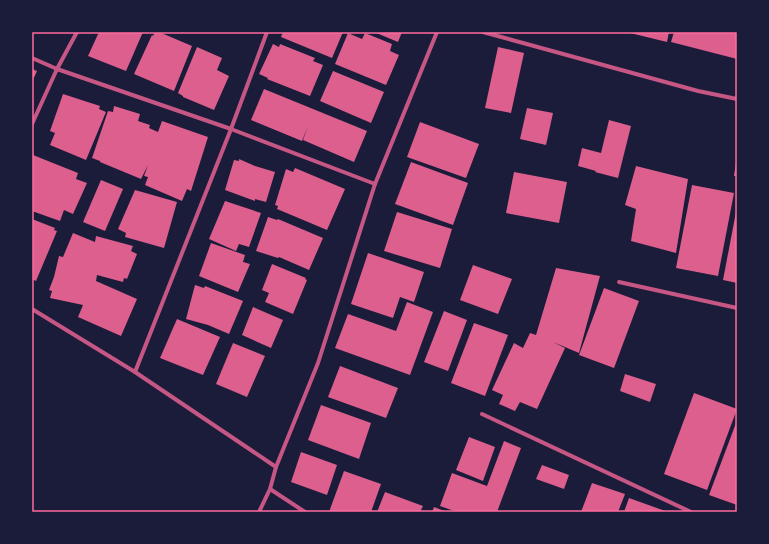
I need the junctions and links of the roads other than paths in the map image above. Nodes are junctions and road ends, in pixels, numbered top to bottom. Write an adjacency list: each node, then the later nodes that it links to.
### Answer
1 (77, 32): 6 (street)
2 (267, 32): 9 (street)
3 (437, 32): 10 (street)
4 (483, 32): 7 (street)
5 (32, 58): 6 (street)
6 (57, 69): 8 (street); 9 (street)
7 (737, 99)
8 (32, 124)
9 (231, 129): 10 (street); 14 (street)
10 (375, 184): 16 (street)
11 (619, 282): 12 (street)
12 (737, 308)
13 (32, 309): 14 (street)
14 (135, 372): 16 (street)
15 (482, 414): 20 (street)
16 (276, 467): 17 (street)
17 (270, 489): 18 (street); 19 (street)
18 (259, 512)
19 (305, 512)
20 (691, 512)

